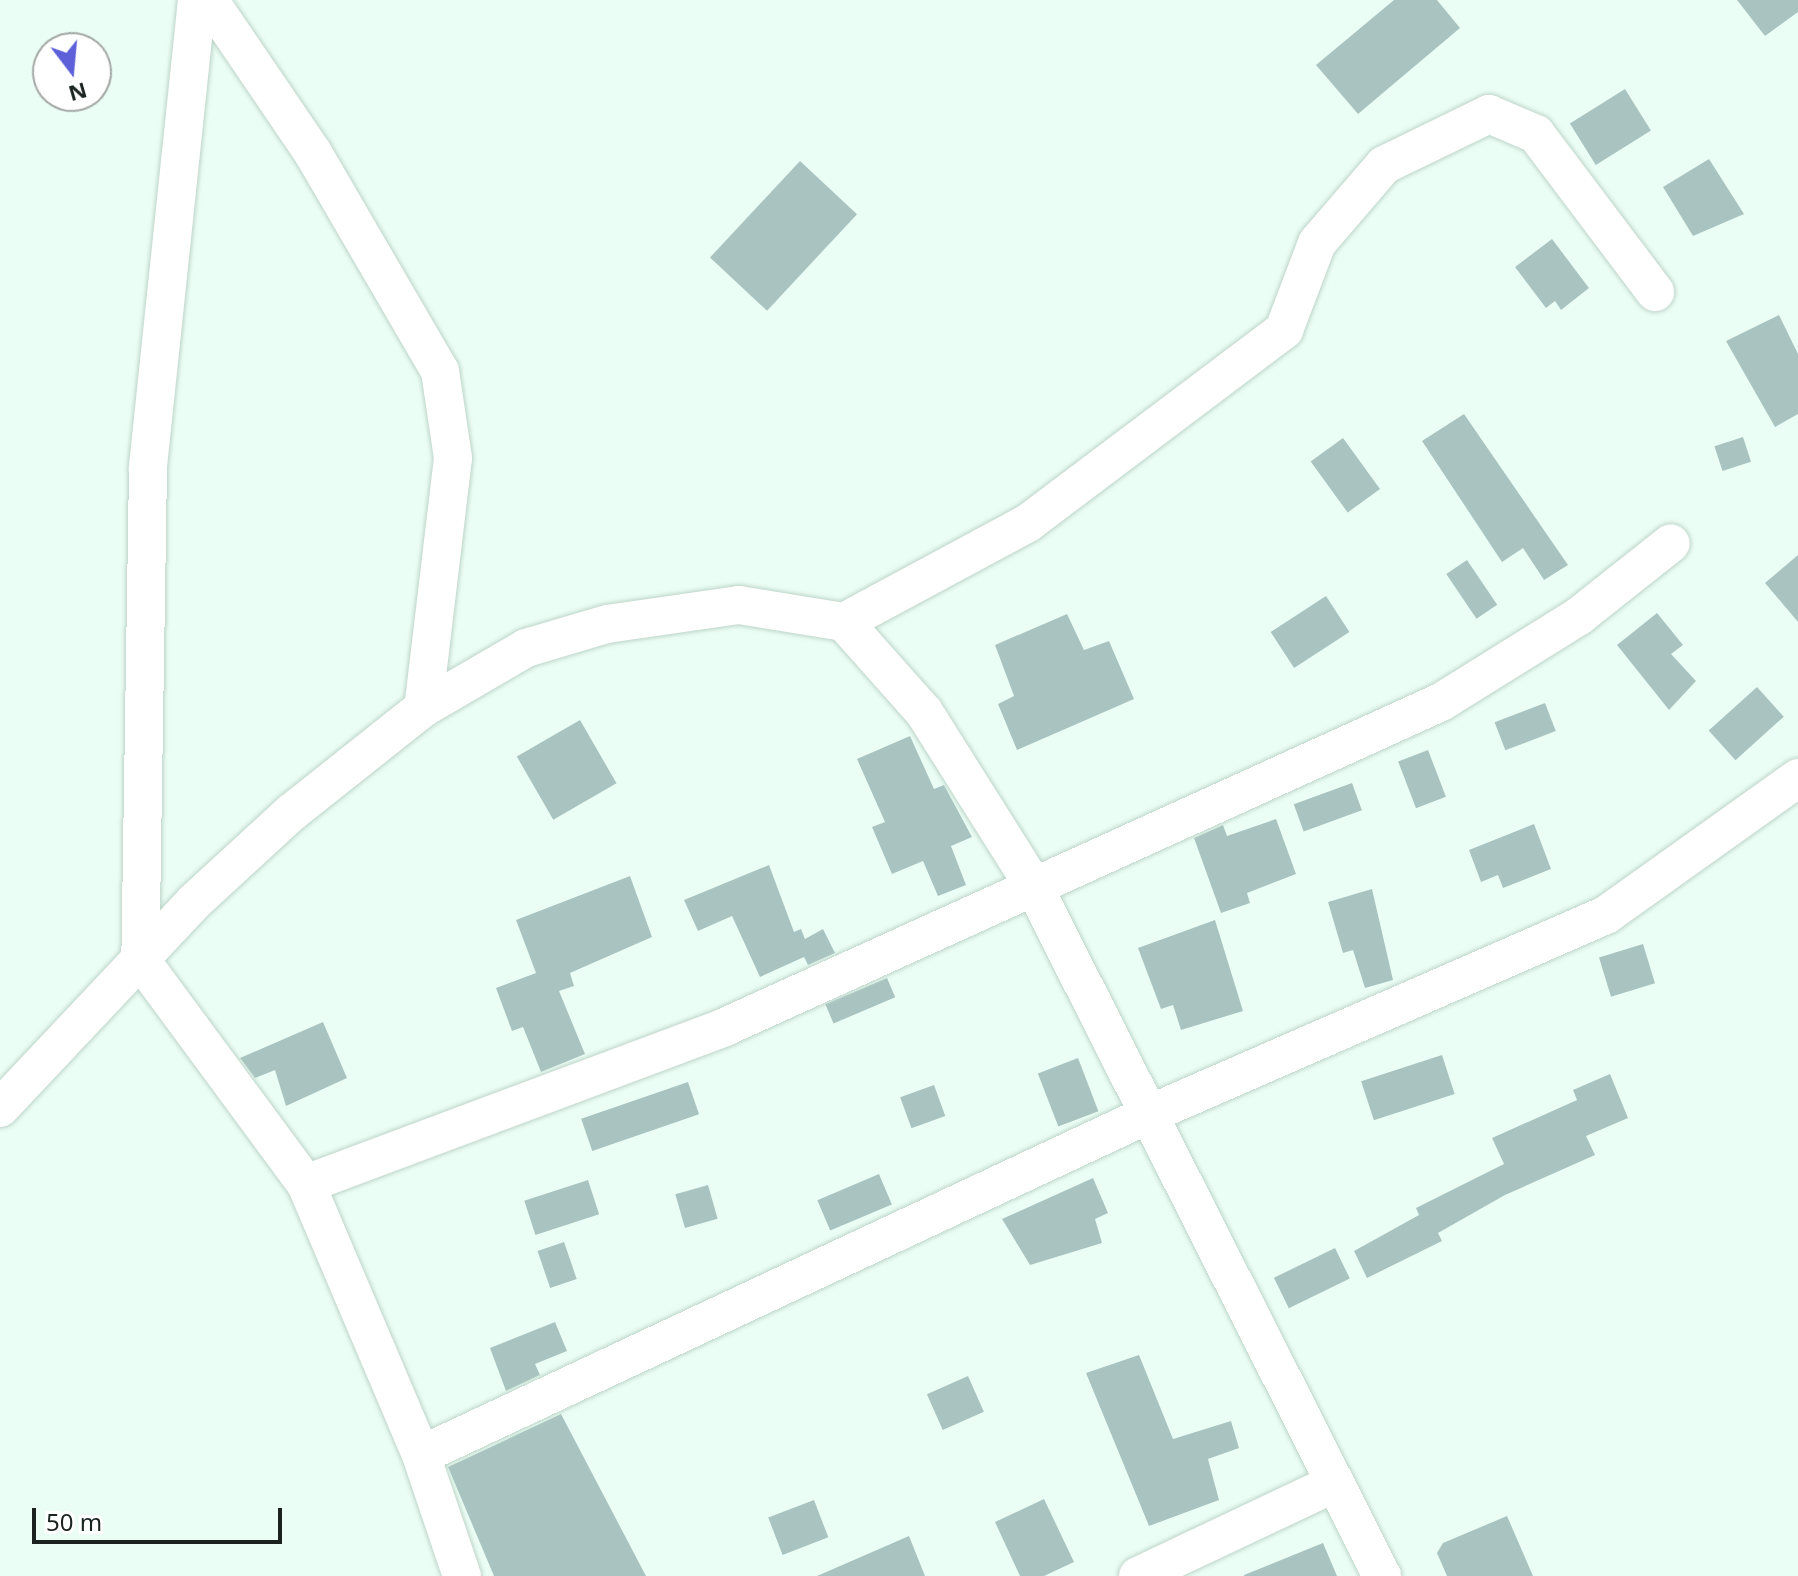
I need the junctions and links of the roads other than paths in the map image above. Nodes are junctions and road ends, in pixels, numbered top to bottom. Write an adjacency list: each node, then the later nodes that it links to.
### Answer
1 (197, 0): 9 (street)
2 (209, 0): 6 (street)
3 (1655, 292): 5 (street)
4 (1671, 543): 8 (street)
5 (844, 622): 6 (street); 8 (street)
6 (423, 708): 9 (street)
7 (1798, 778): 11 (street)
8 (1034, 887): 11 (street); 12 (street)
9 (140, 959): 10 (street); 12 (street)
10 (0, 1108)
11 (1145, 1116): 13 (street); 14 (street)
12 (306, 1184): 13 (street)
13 (421, 1455): 15 (street)
14 (1335, 1483): 16 (street); 17 (street)
15 (462, 1576)
16 (1138, 1576)
17 (1382, 1576)

